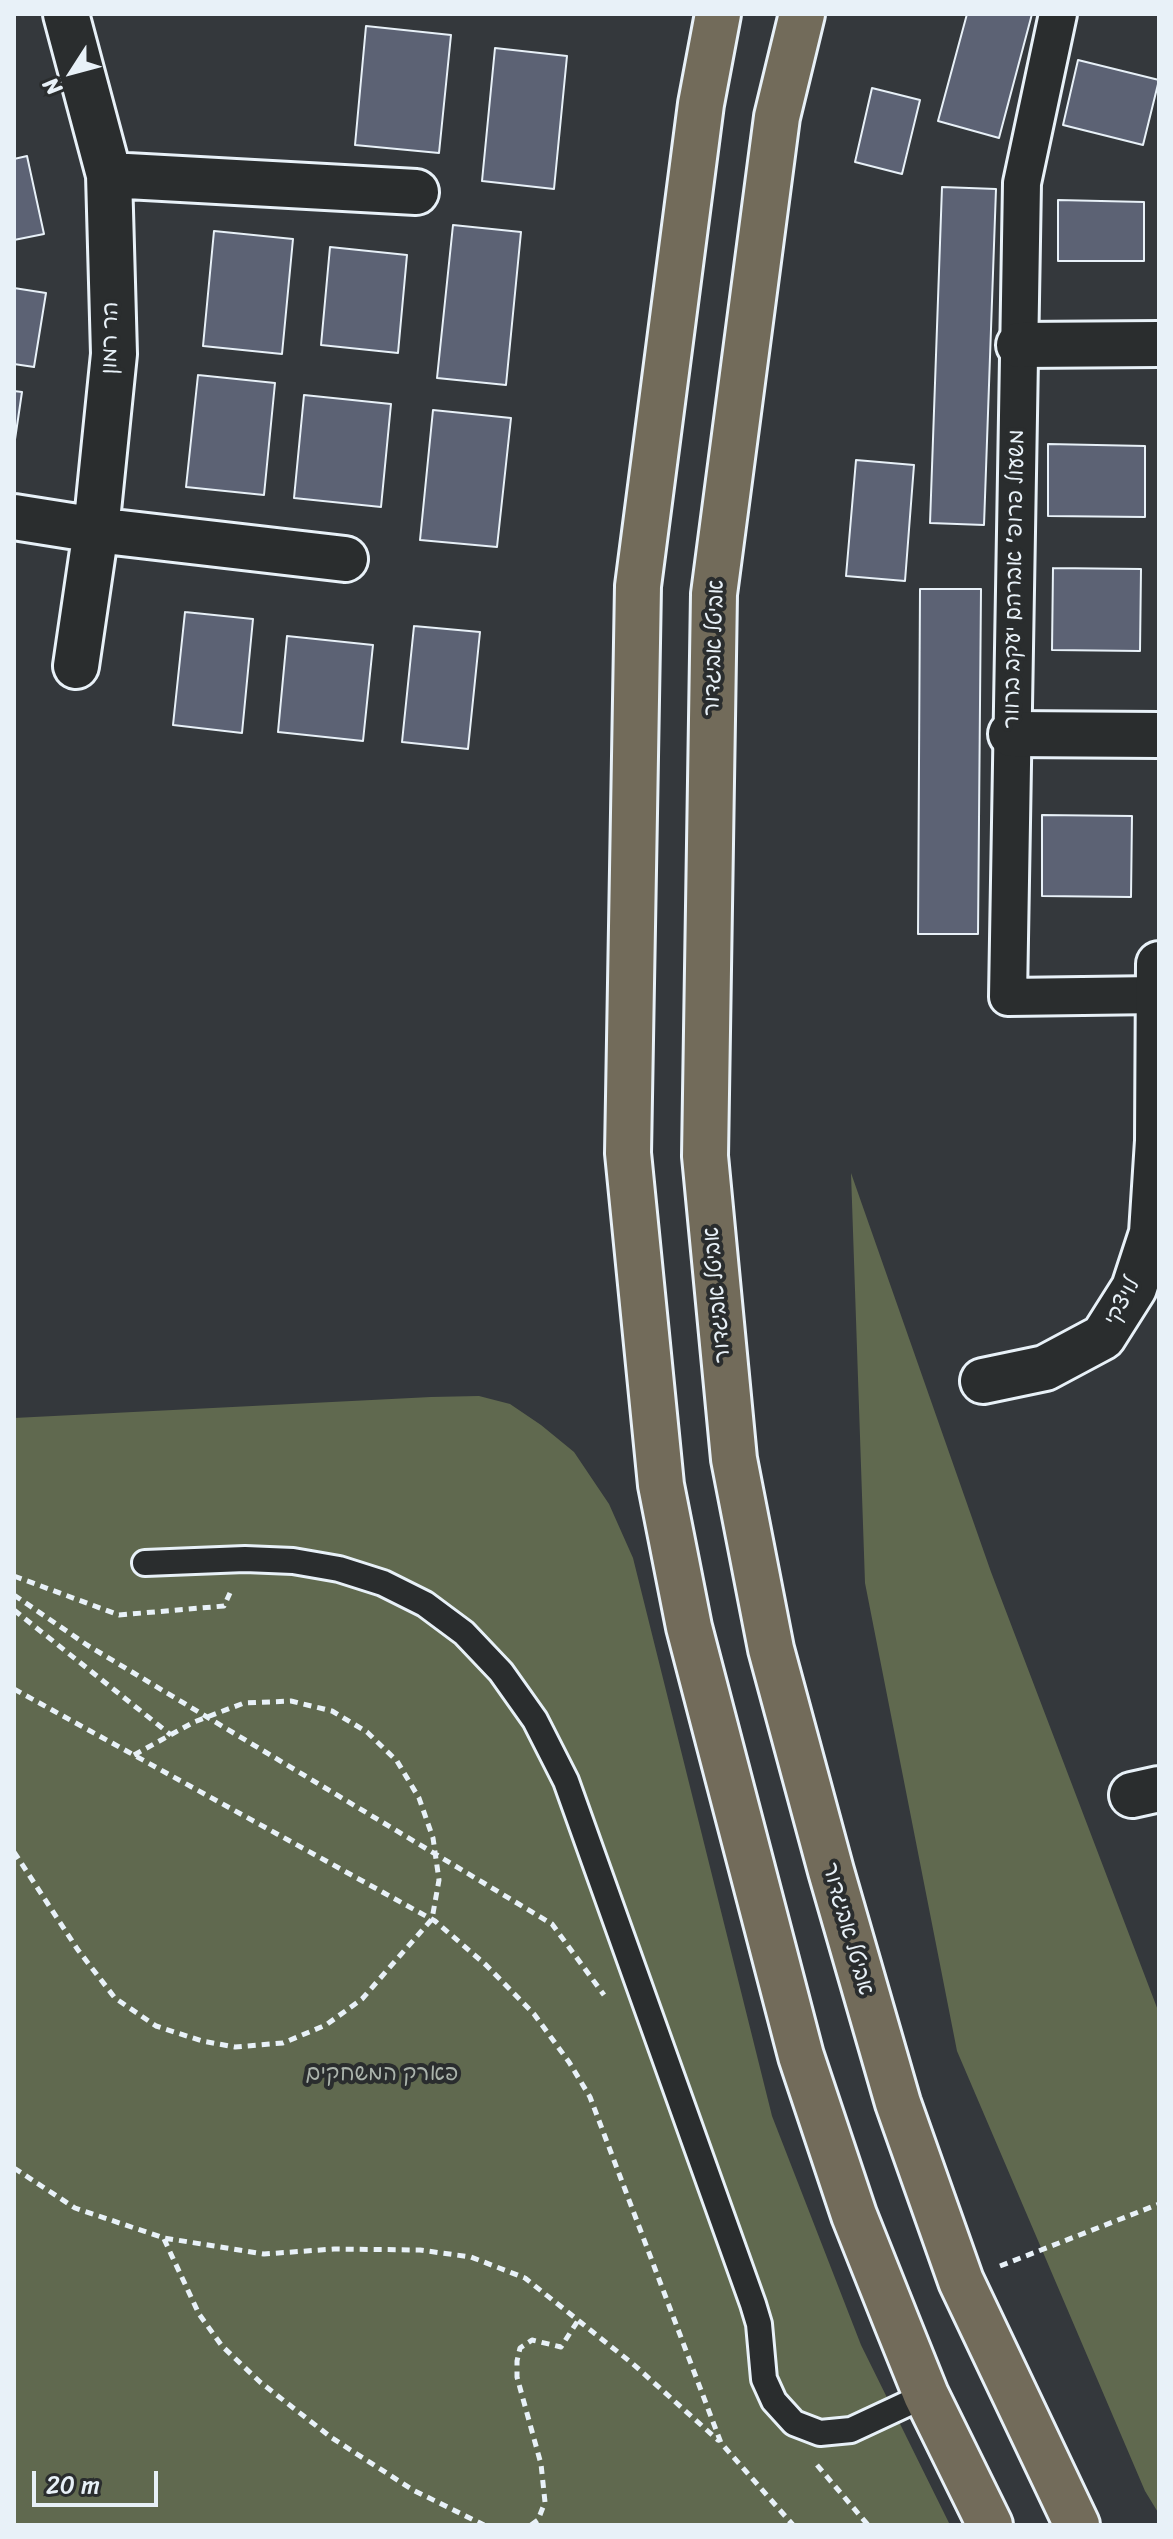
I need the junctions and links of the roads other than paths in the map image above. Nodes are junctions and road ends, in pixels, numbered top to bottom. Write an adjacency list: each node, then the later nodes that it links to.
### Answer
1 (66, 14): 5 (street, הר רמון)
2 (718, 14): 19 (main road)
3 (802, 14): 21 (main road, אביטל אביגדור)
4 (1058, 14): 8 (street, משעול פרופ' אברהם יעקב ברוור)
5 (109, 175): 6 (street); 10 (street, הר רמון)
6 (416, 192)
7 (1159, 344): 8 (street)
8 (1019, 345): 13 (street, משעול פרופ' אברהם יעקב ברוור)
9 (14, 517): 10 (street)
10 (96, 530): 11 (street); 12 (street, הר רמון)
11 (345, 559)
12 (76, 666)
13 (1011, 734): 14 (street); 16 (street, משעול פרופ' אברהם יעקב ברוור)
14 (1159, 735)
15 (1159, 964): 16 (street, לויצקי)
16 (1159, 995): 17 (street, לויצקי)
17 (983, 1381)
18 (145, 1563): 19 (lane)
19 (926, 2395): 20 (main road)
20 (990, 2525)
21 (1077, 2525)

